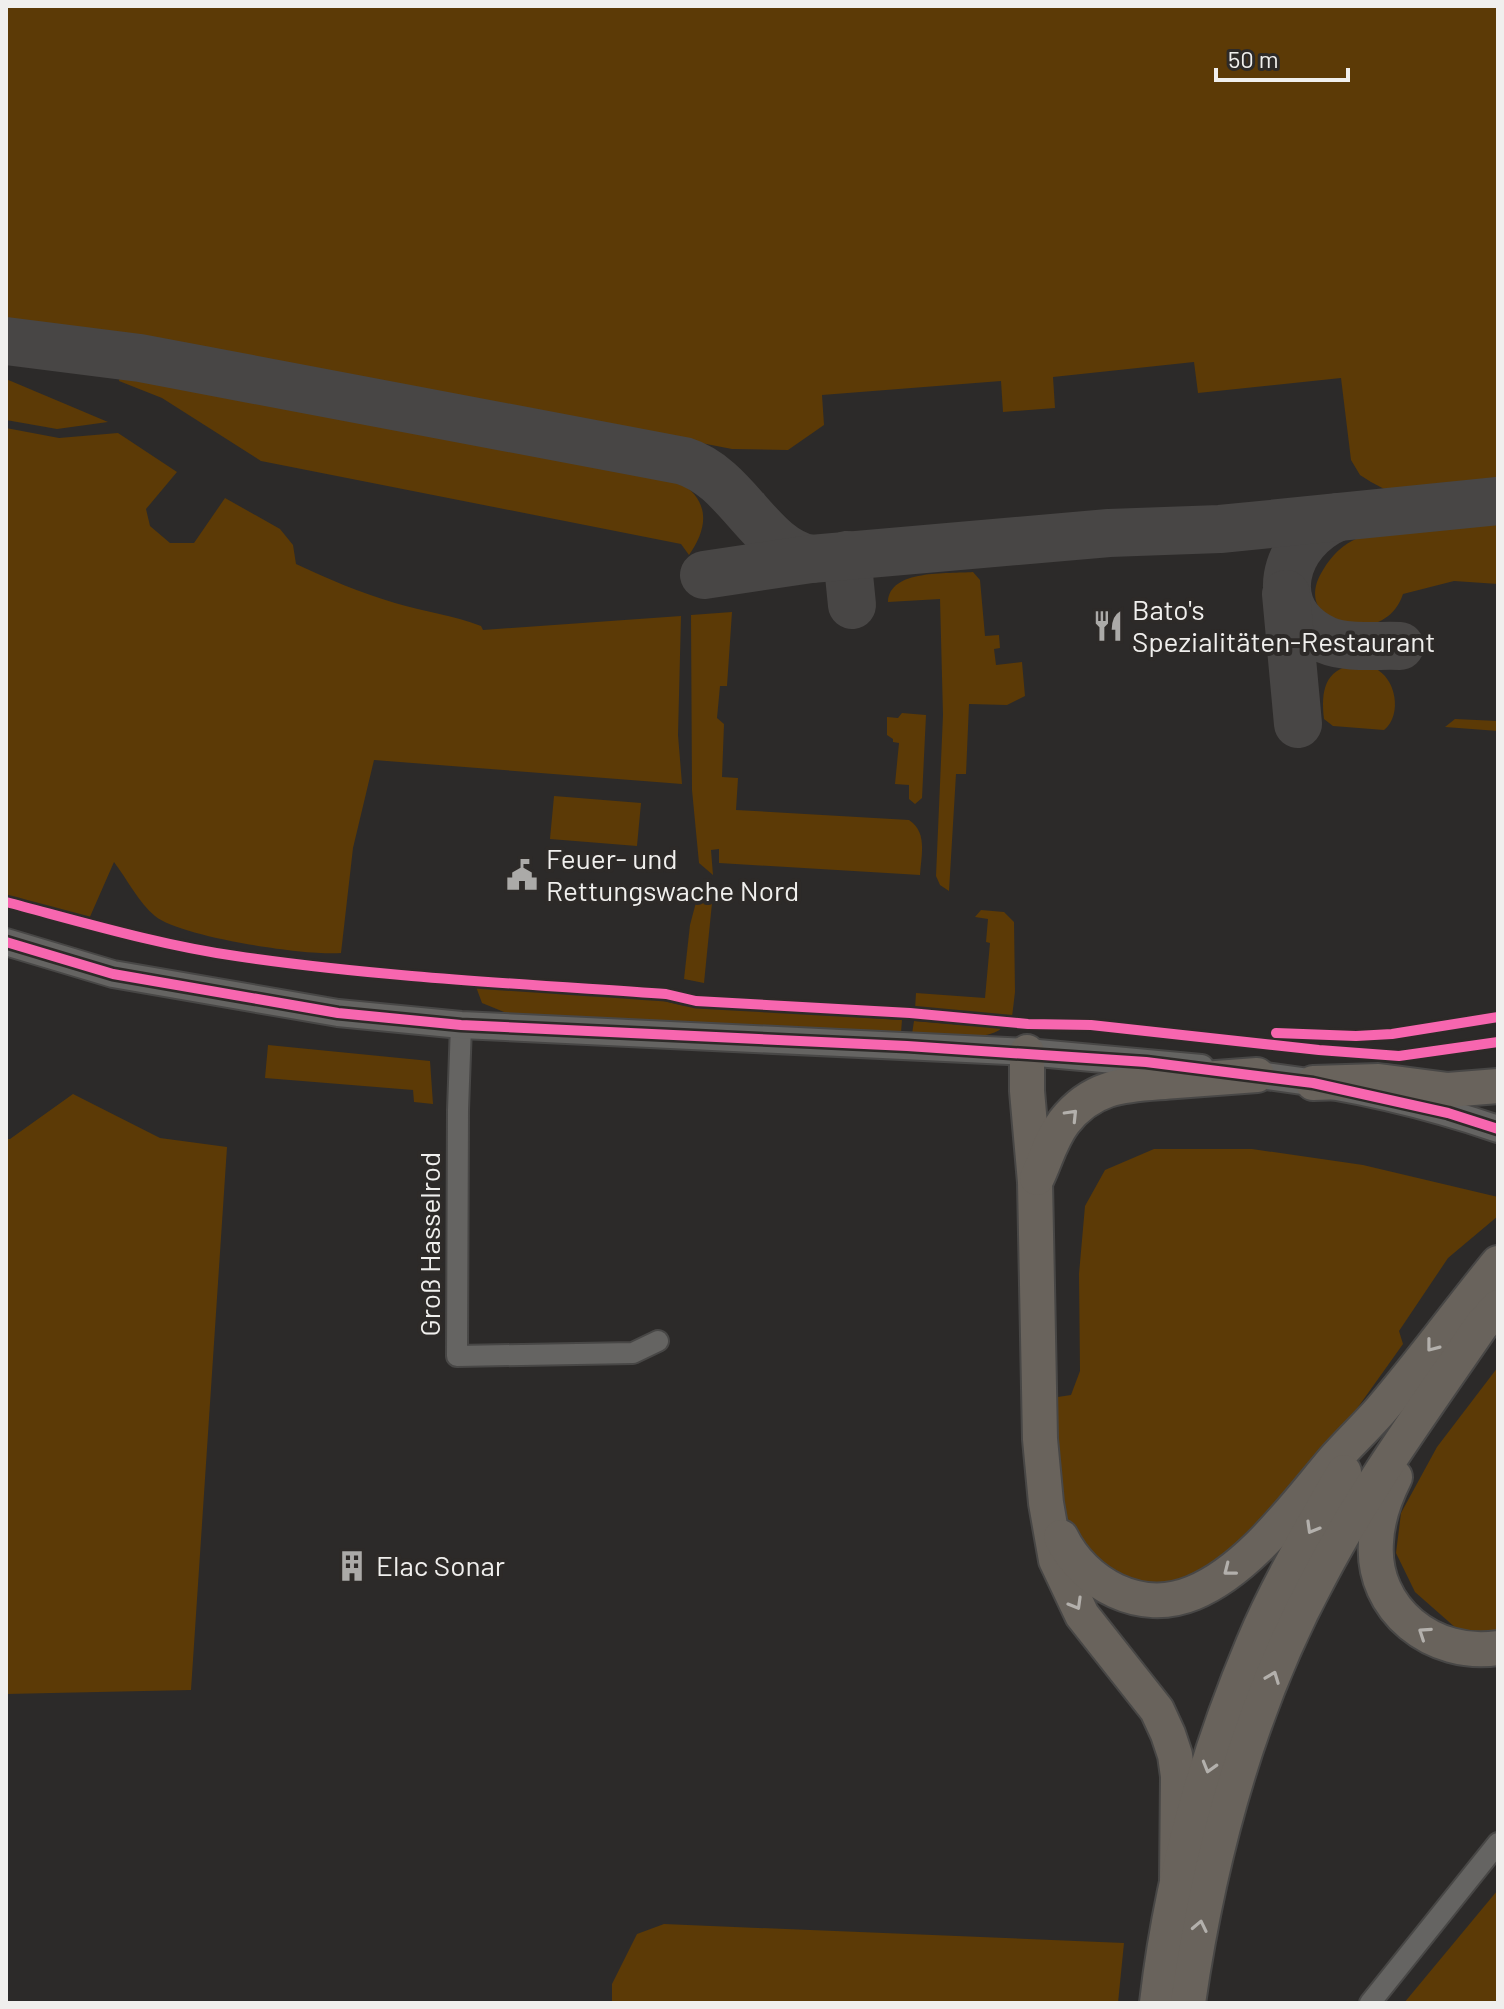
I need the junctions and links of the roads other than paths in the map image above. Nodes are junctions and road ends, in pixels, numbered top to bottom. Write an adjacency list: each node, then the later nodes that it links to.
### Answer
1 (6, 942): 2 (street)
2 (461, 1025): 3 (street); 11 (street, Groß Hasselrod)
3 (1027, 1052): 4 (street); 8 (highway)
4 (1257, 1075): 5 (street); 8 (highway, one-way to 4)
5 (1313, 1083): 6 (highway); 7 (street)
6 (1498, 1086)
7 (1498, 1129)
8 (1035, 1182): 14 (highway)
9 (1498, 1263): 12 (highway, one-way to 12)
10 (1498, 1307): 13 (highway)
11 (658, 1341)
12 (1379, 1413): 14 (highway, one-way to 14); 17 (highway, one-way to 17)
13 (1416, 1422): 15 (highway, one-way to 13); 19 (highway, one-way to 13)
14 (1046, 1503): 17 (highway, one-way to 17)
15 (1498, 1648)
16 (1498, 1843): 20 (street)
17 (1177, 1884): 18 (highway)
18 (1157, 2003)
19 (1188, 2003)
20 (1370, 2003)

